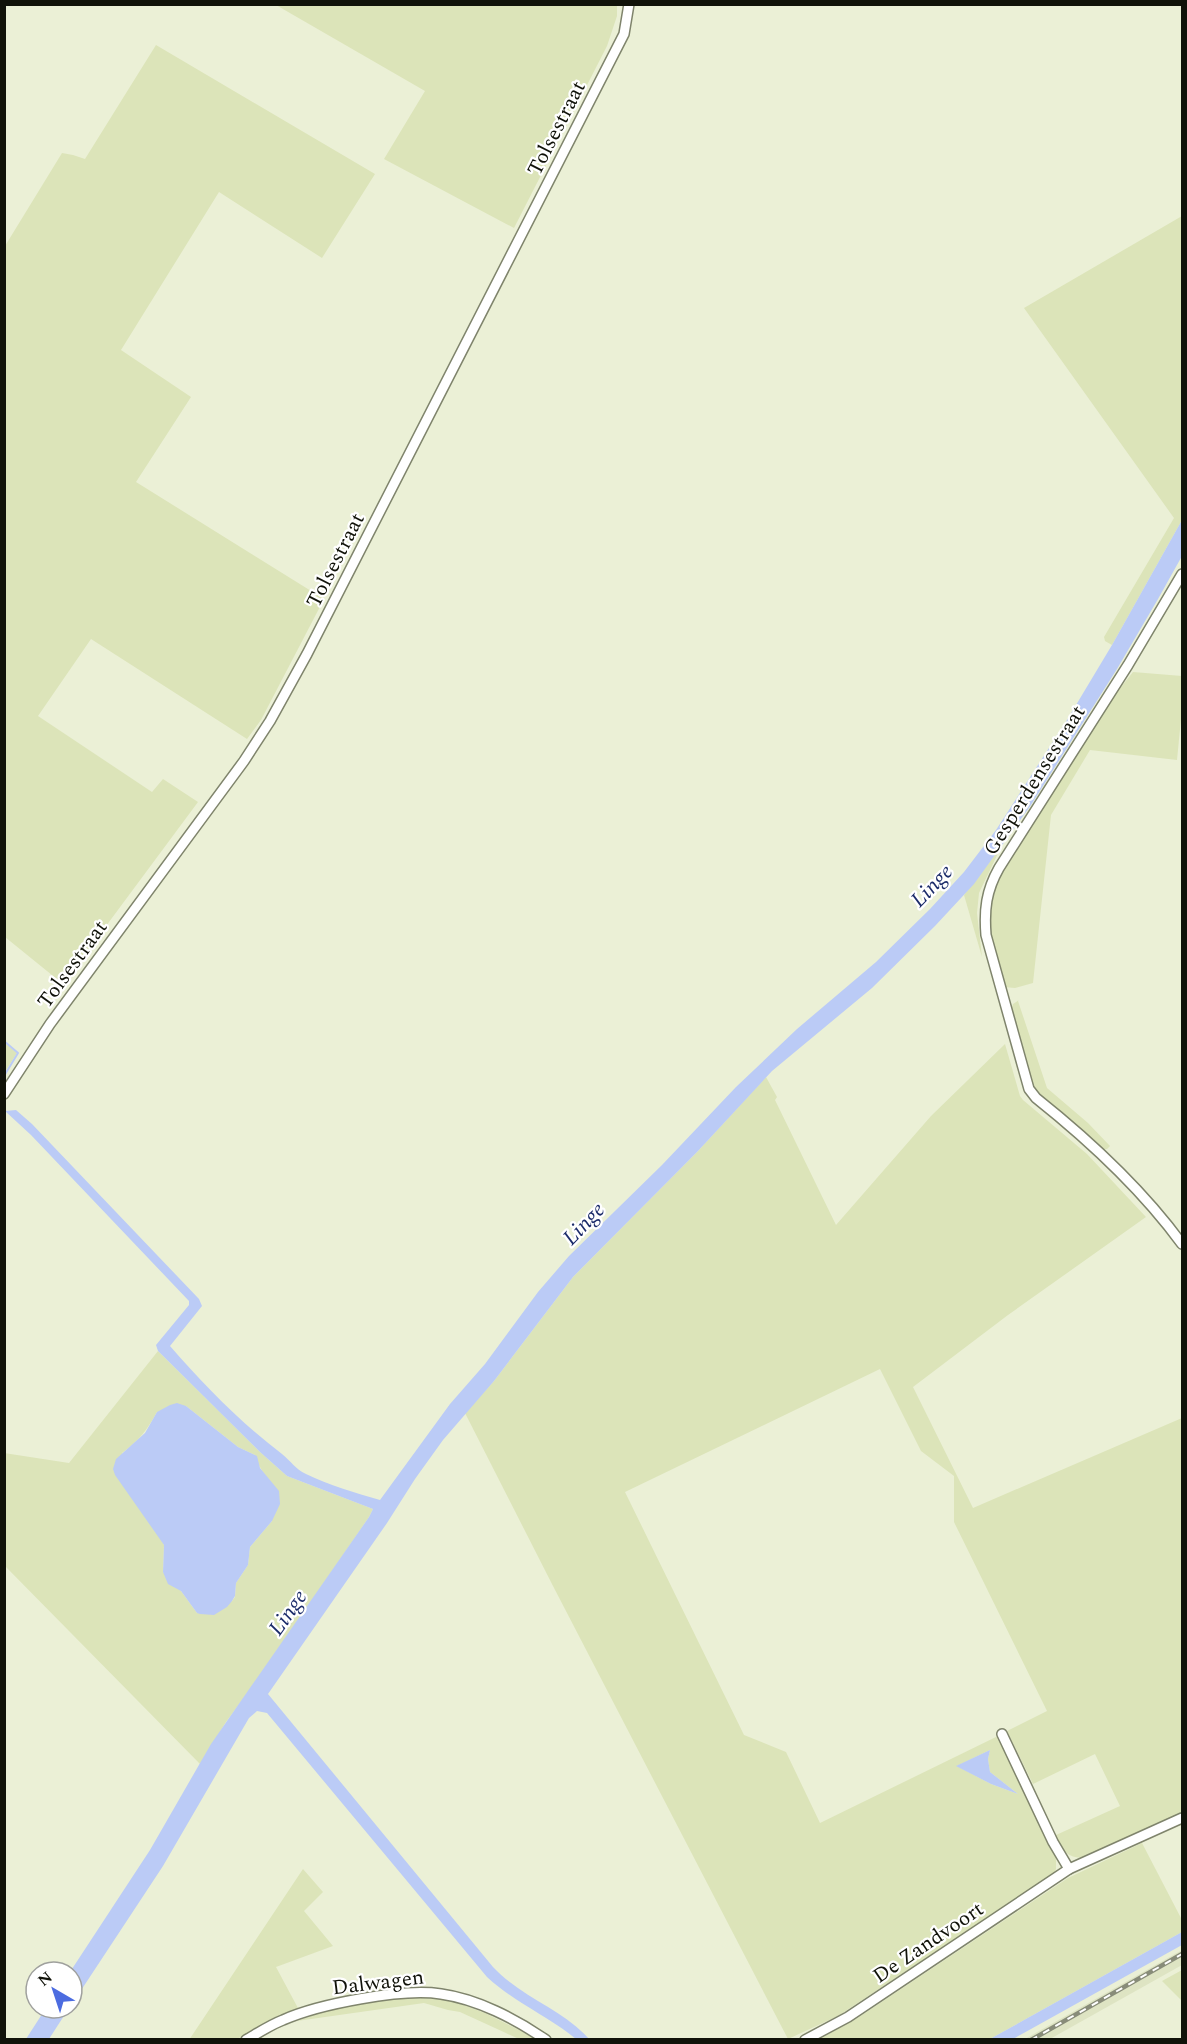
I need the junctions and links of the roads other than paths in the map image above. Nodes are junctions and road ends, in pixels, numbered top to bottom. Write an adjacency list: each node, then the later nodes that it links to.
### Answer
1 (629, 4): 3 (street, Tolsestraat)
2 (1182, 574): 4 (street, Gesperdensestraat)
3 (4, 1094)
4 (1182, 1244)
5 (1002, 1734): 7 (street)
6 (1182, 1818): 7 (street, De Zandvoort)
7 (1069, 1869): 10 (street, De Zandvoort)
8 (246, 2040): 9 (street, Dalwagen)
9 (546, 2040)
10 (805, 2040)

